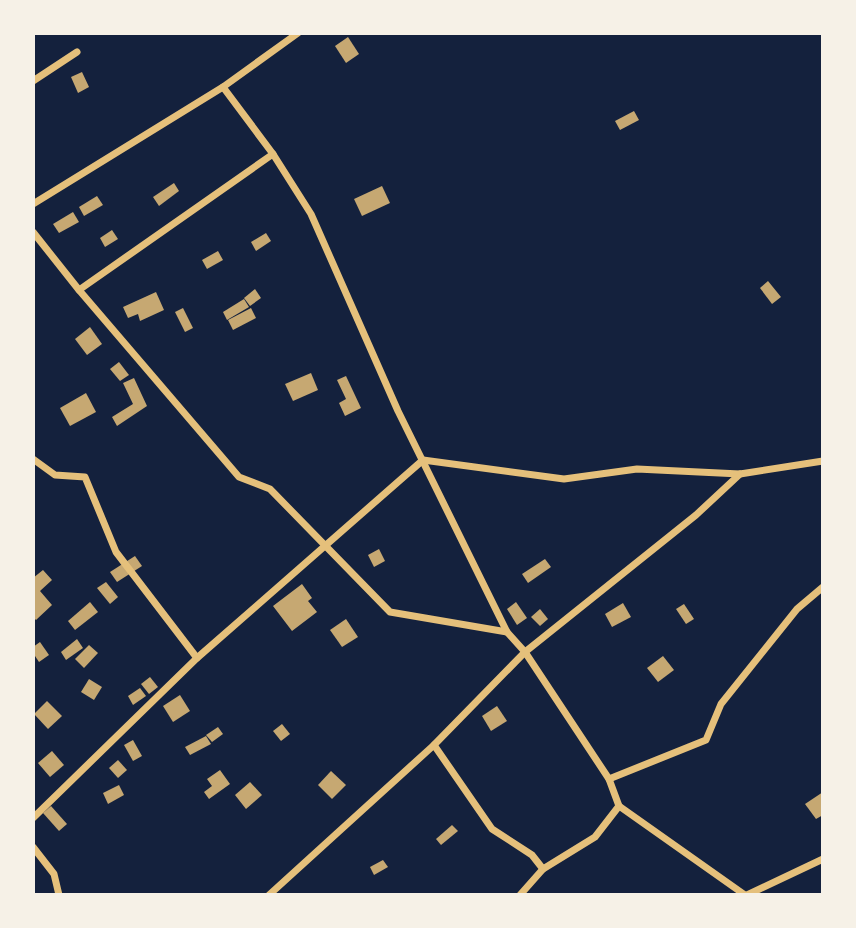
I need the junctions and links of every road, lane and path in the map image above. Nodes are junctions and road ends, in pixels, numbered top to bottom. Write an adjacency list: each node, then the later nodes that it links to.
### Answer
1 (298, 33): 4 (street)
2 (78, 52): 3 (street)
3 (33, 81)
4 (223, 87): 5 (street); 6 (street)
5 (273, 154): 8 (street); 10 (street)
6 (33, 204)
7 (33, 232): 8 (street)
8 (79, 290): 13 (street)
9 (33, 458): 17 (street)
10 (423, 460): 12 (street); 13 (street); 15 (street)
11 (823, 461): 12 (street)
12 (740, 474): 16 (street)
13 (325, 546): 15 (street); 17 (street)
14 (823, 587): 19 (street)
15 (507, 632): 16 (street)
16 (525, 652): 18 (street); 19 (street)
17 (197, 658): 21 (street)
18 (434, 745): 24 (street); 26 (street)
19 (609, 779): 20 (street)
20 (620, 806): 24 (street); 28 (street)
21 (33, 818)
22 (33, 847): 25 (street)
23 (823, 859): 28 (street)
24 (543, 869): 27 (street)
25 (60, 895)
26 (270, 895)
27 (520, 895)
28 (746, 895)

